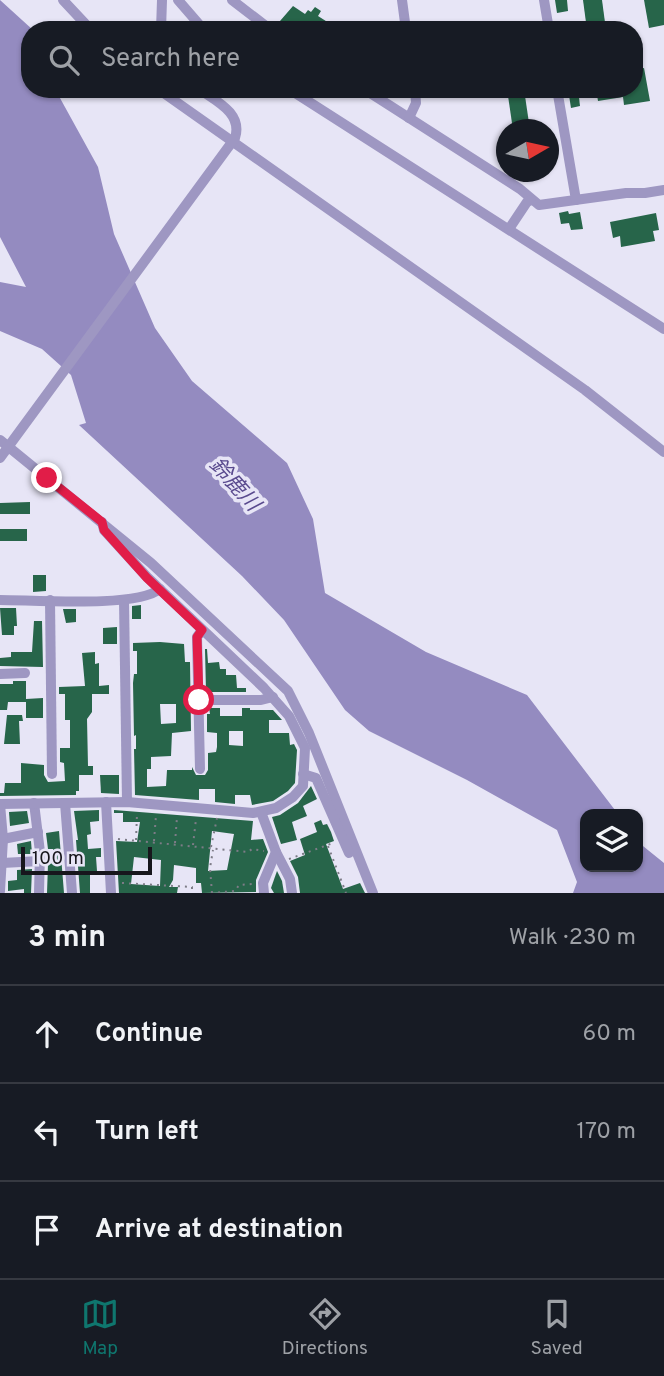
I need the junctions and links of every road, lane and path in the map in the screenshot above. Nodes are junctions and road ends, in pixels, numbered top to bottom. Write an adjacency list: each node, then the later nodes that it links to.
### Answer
1 (63, 0): 7 (street)
2 (162, 0): 8 (street)
3 (178, 0): 9 (street)
4 (232, 0): 10 (street)
5 (402, 0): 11 (street)
6 (544, 0): 12 (street)
7 (83, 21)
8 (161, 21)
9 (196, 21)
10 (259, 21)
11 (406, 21)
12 (548, 21)
13 (170, 98): 20 (street)
14 (212, 98): 20 (street)
15 (304, 98): 24 (street)
16 (378, 98): 19 (street)
17 (416, 98): 19 (street)
18 (559, 98): 22 (street)
19 (410, 118): 23 (street)
20 (232, 144): 26 (street); 27 (street)
21 (664, 190): 22 (street)
22 (576, 200): 23 (street)
23 (529, 201): 24 (street)
24 (511, 226): 25 (street)
25 (664, 329)
26 (7, 442): 28 (street); 29 (street)
27 (664, 452)
28 (0, 458)
29 (102, 522): 30 (street); 76 (street)
30 (160, 589): 33 (street); 34 (street)
31 (0, 600): 32 (street)
32 (50, 600): 33 (street); 40 (street)
33 (124, 600): 43 (street)
34 (202, 630): 37 (street); 38 (street)
35 (26, 673): 36 (street)
36 (0, 674)
37 (273, 697): 38 (street); 41 (street)
38 (199, 700): 39 (street)
39 (201, 769)
40 (52, 774)
41 (303, 774): 51 (street); 53 (street)
42 (106, 802): 43 (street); 45 (street); 55 (street)
43 (132, 802): 46 (street); 56 (path)
44 (34, 803): 45 (street); 47 (street); 52 (street)
45 (65, 803): 71 (street)
46 (157, 803): 48 (street); 57 (path)
47 (0, 804): 54 (street)
48 (178, 805): 49 (street); 58 (path)
49 (198, 808): 50 (street); 60 (path)
50 (218, 810): 51 (street); 61 (path)
51 (261, 813): 63 (street)
52 (38, 832): 54 (street); 64 (street)
53 (344, 839): 59 (path); 62 (street)
54 (2, 840): 65 (street)
55 (109, 840): 56 (path); 67 (street)
56 (136, 841): 57 (path)
57 (154, 842): 58 (path)
58 (175, 844): 60 (path)
59 (328, 845): 63 (path); 75 (path)
60 (192, 847): 61 (path)
61 (212, 849): 63 (path); 73 (path)
62 (349, 853)
63 (279, 857): 68 (street); 74 (street)
64 (40, 861): 65 (street); 70 (street)
65 (2, 863): 66 (street)
66 (0, 880): 69 (street)
67 (111, 888): 72 (path)
68 (263, 888): 73 (path)
69 (0, 891)
70 (39, 893)
71 (72, 893)
72 (192, 893)
73 (212, 893)
74 (292, 893)
75 (346, 893)
76 (373, 893)

